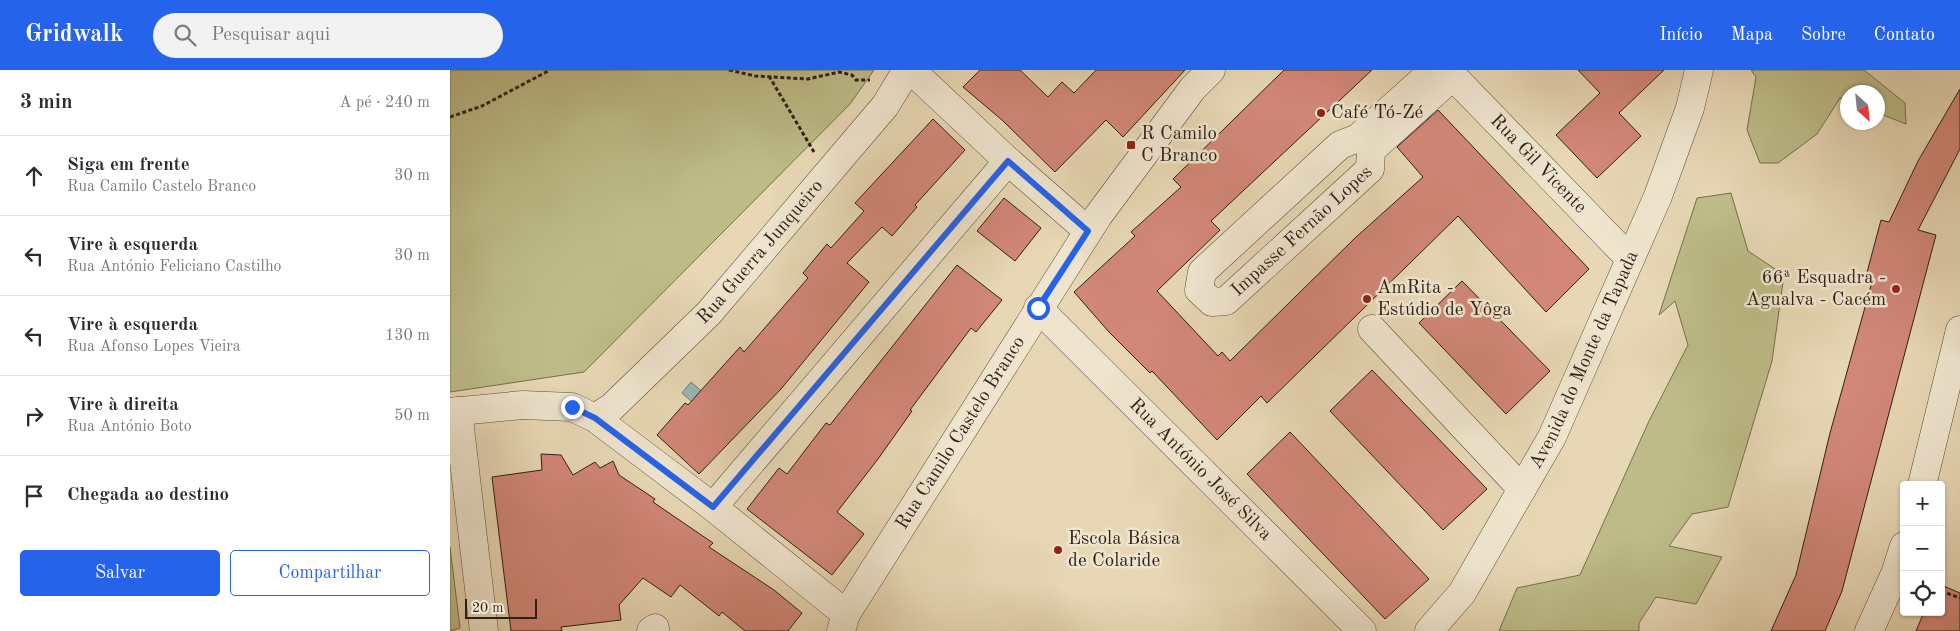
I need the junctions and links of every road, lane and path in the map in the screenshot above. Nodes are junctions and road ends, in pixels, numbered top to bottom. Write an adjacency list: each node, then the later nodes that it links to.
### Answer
1 (550, 70): 8 (path)
2 (729, 70): 7 (path)
3 (1211, 70): 11 (street, Rua Camilo Castelo Branco)
4 (1700, 70): 12 (street, Avenida do Monte da Tapada)
5 (1445, 72): 5 (street, Impasse Fernão Lopes); 12 (street, Rua Gil Vicente)
6 (906, 74): 7 (path); 9 (street); 10 (street, Rua Guerra Junqueiro)
7 (769, 76): 10 (path)
8 (450, 117)
9 (1008, 161): 11 (street); 20 (street)
10 (827, 174): 17 (street, Rua Guerra Junqueiro)
11 (1088, 231): 13 (street, Rua Camilo Castelo Branco)
12 (1630, 259): 19 (street, Avenida do Monte da Tapada)
13 (1038, 308): 24 (street, Rua Camilo Castelo Branco); 26 (street, Rua António José Silva)
14 (1372, 329): 19 (street)
15 (1960, 330): 18 (street)
16 (454, 412): 17 (street); 25 (street)
17 (595, 418): 20 (street)
18 (1923, 481)
19 (1522, 490): 27 (street, Avenida do Monte da Tapada)
20 (713, 507): 24 (street)
21 (1900, 558): 28 (street)
22 (1945, 592): 23 (path)
23 (1960, 598)
24 (844, 622)
25 (484, 631)
26 (1362, 631)
27 (1429, 631)
28 (1869, 631)

